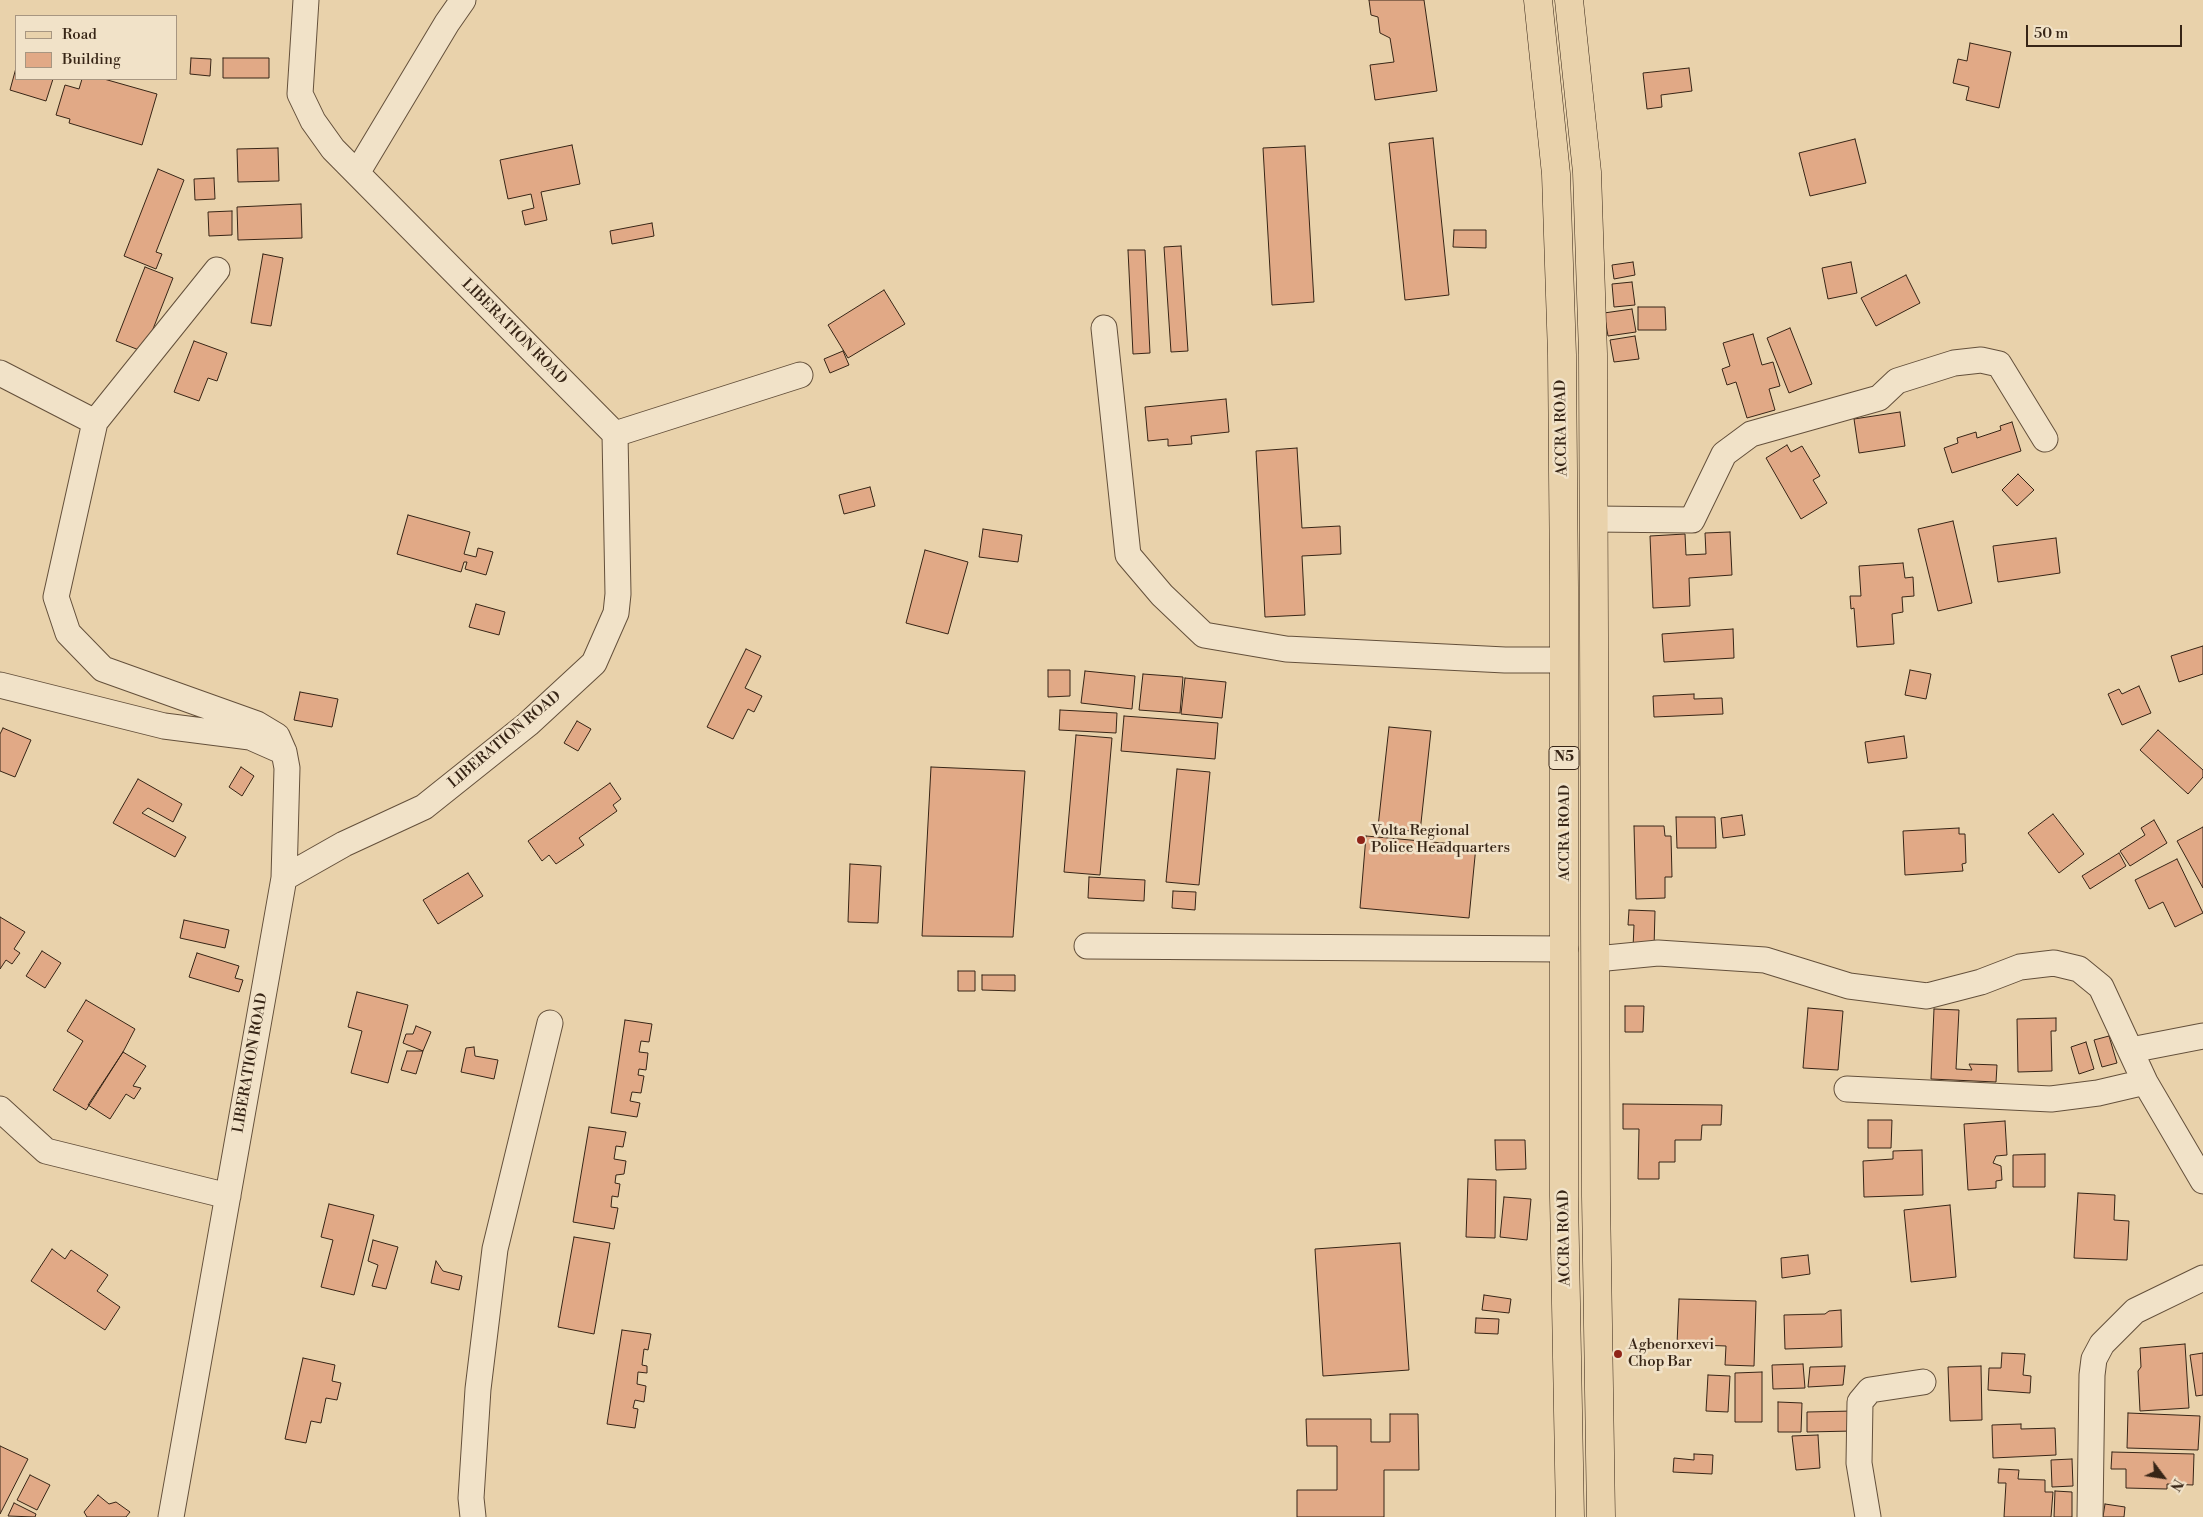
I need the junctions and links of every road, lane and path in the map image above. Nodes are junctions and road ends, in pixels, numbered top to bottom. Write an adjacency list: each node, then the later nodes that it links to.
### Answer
1 (306, 0): 5 (street, LIBERATION ROAD)
2 (463, 0): 5 (street)
3 (1538, 0): 14 (main road, ACCRA ROAD / N5)
4 (1569, 0): 13 (main road, ACCRA ROAD / N5)
5 (357, 173): 11 (street, LIBERATION ROAD)
6 (217, 270): 10 (street)
7 (1104, 328): 14 (street)
8 (0, 373): 10 (street)
9 (800, 375): 11 (street)
10 (95, 422): 16 (street)
11 (615, 434): 17 (street, LIBERATION ROAD)
12 (2045, 439): 13 (street)
13 (1594, 519): 20 (main road, ACCRA ROAD / N5)
14 (1564, 660): 19 (main road, ACCRA ROAD / N5)
15 (0, 685): 16 (street)
16 (284, 752): 17 (street)
17 (284, 878): 28 (street, LIBERATION ROAD)
18 (1087, 946): 19 (street)
19 (1565, 950): 33 (main road, ACCRA ROAD / N5)
20 (1596, 958): 23 (street); 34 (main road, ACCRA ROAD / N5)
21 (550, 1023): 32 (street)
22 (2203, 1036): 23 (street)
23 (2131, 1050): 24 (street)
24 (2145, 1082): 25 (street); 27 (street)
25 (1847, 1088)
26 (0, 1109): 28 (street)
27 (2203, 1181)
28 (228, 1196): 31 (street, LIBERATION ROAD)
29 (2203, 1278): 36 (street)
30 (1923, 1382): 35 (street)
31 (171, 1517)
32 (473, 1517)
33 (1570, 1517)
34 (1602, 1517)
35 (1868, 1517)
36 (2090, 1517)

